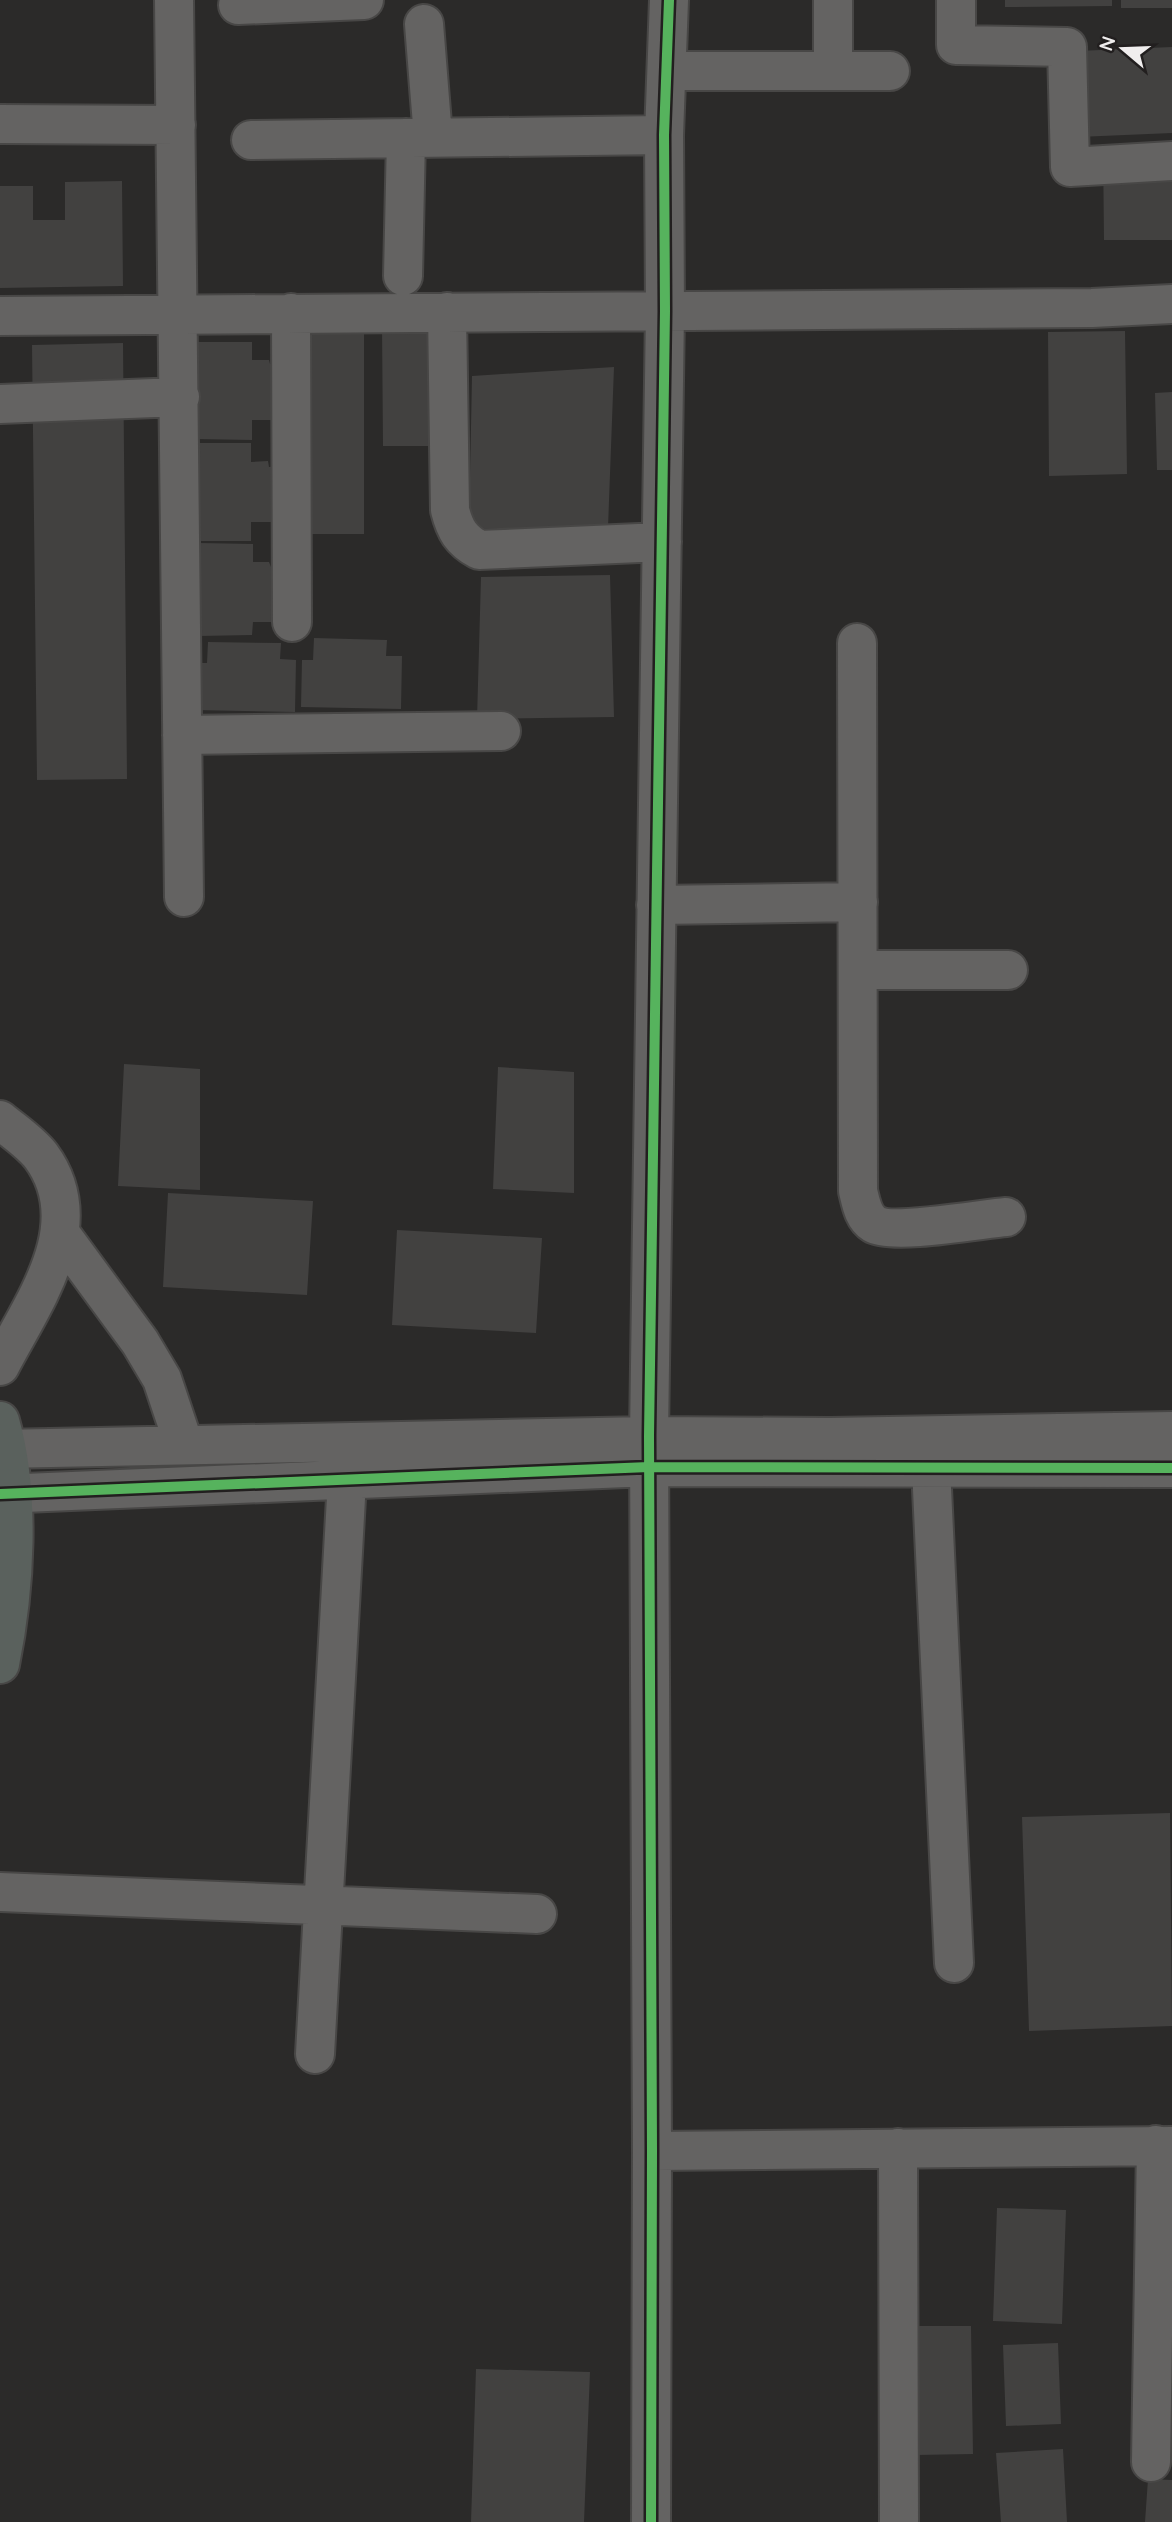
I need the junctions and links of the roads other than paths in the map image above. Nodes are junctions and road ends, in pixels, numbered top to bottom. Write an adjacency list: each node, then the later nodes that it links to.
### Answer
1 (174, 0): 12 (street)
2 (365, 0): 6 (street)
3 (669, 0): 8 (street)
4 (833, 0): 9 (street)
5 (956, 0): 16 (street)
6 (238, 5)
7 (424, 24): 14 (street)
8 (668, 71): 9 (street); 13 (street)
9 (833, 71): 10 (street)
10 (890, 71)
11 (0, 124): 12 (street)
12 (176, 125): 22 (street)
13 (664, 135): 14 (street); 19 (street)
14 (420, 138): 15 (street); 17 (street)
15 (251, 140)
16 (1172, 161)
17 (403, 276)
18 (1172, 304): 19 (street)
19 (665, 311): 20 (street); 26 (street)
20 (447, 312): 21 (street); 26 (street)
21 (291, 313): 22 (street); 27 (street)
22 (179, 314): 23 (street); 24 (street)
23 (0, 316)
24 (180, 397): 25 (street); 30 (street)
25 (0, 404)
26 (662, 542): 33 (street)
27 (292, 622)
28 (857, 643): 32 (street)
29 (501, 731): 30 (street)
30 (182, 735): 31 (street)
31 (184, 897)
32 (858, 902): 33 (street); 34 (street)
33 (656, 905): 43 (street)
34 (858, 970): 35 (street); 37 (street)
35 (1008, 970)
36 (0, 1120): 38 (street)
37 (1006, 1217)
38 (60, 1233): 39 (street); 42 (street)
39 (0, 1366)
40 (1172, 1431): 43 (street)
41 (3, 1440): 42 (street); 47 (main road)
42 (184, 1445): 43 (street)
43 (649, 1451): 44 (street); 46 (street); 56 (street)
44 (931, 1467): 45 (street); 52 (street)
45 (1172, 1468)
46 (347, 1480): 47 (street); 50 (street)
47 (5, 1494): 48 (main road)
48 (0, 1664)
49 (0, 1892): 50 (street)
50 (323, 1905): 51 (street); 53 (street)
51 (537, 1914)
52 (954, 1963)
53 (315, 2054)
54 (1164, 2146): 55 (street); 57 (street)
55 (898, 2148): 56 (street); 59 (street)
56 (652, 2151): 58 (street)
57 (1151, 2462)
58 (651, 2522)
59 (899, 2522)

